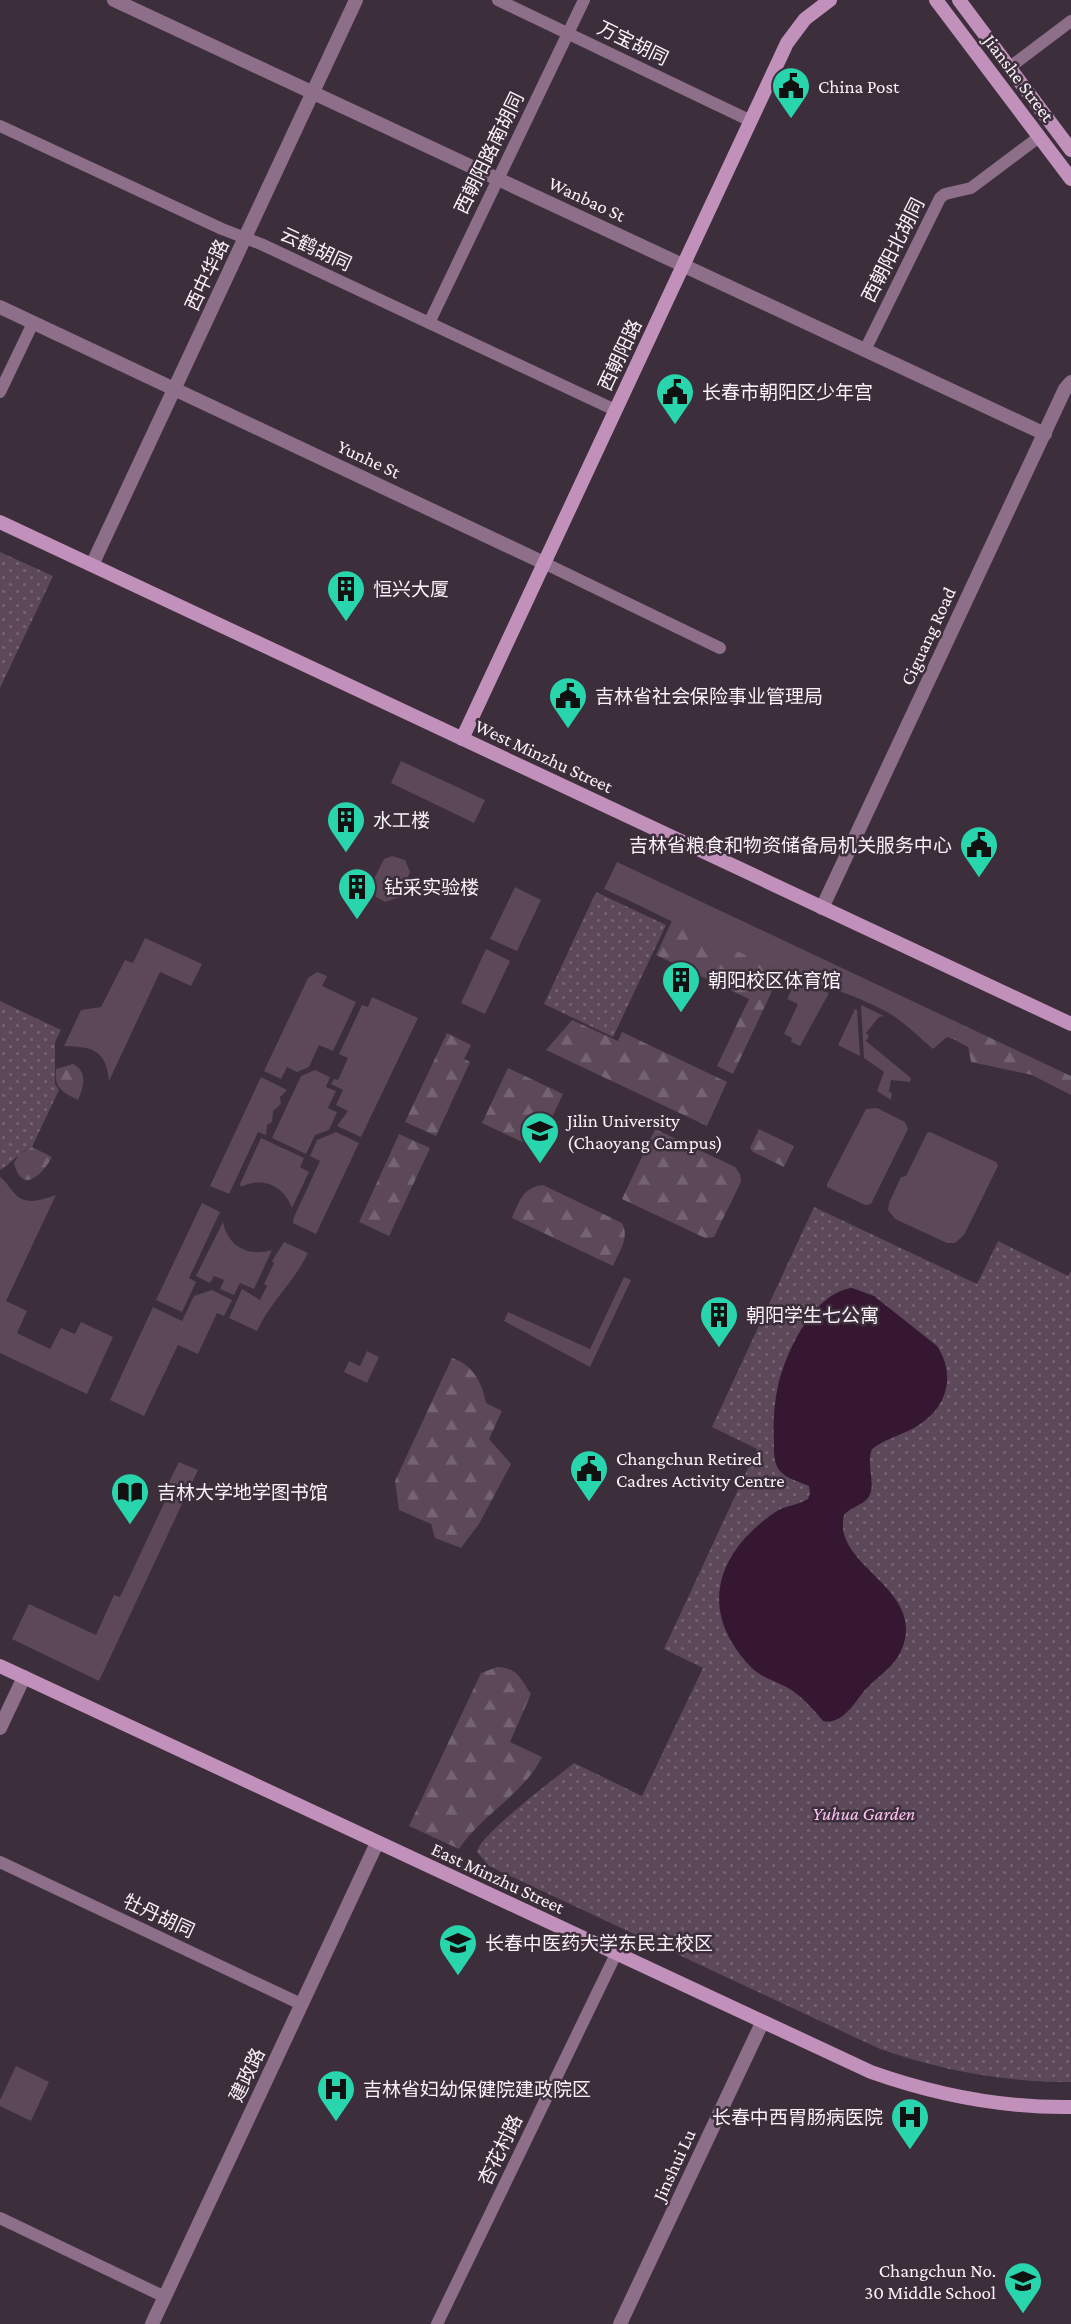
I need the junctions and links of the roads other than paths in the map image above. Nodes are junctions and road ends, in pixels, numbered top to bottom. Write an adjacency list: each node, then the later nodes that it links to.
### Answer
1 (356, 0): 11 (street, 西中华路)
2 (498, 0): 9 (street, 万宝胡同)
3 (584, 0): 9 (street, 西朝阳路南胡同)
4 (936, 0): 14 (main road, Jianshe Street)
5 (959, 0): 10 (main road, Jianshe Street)
6 (120, 1): 11 (street, Wanbao St)
7 (822, 2): 12 (main road, 西朝阳路)
8 (1071, 21): 10 (street)
9 (569, 33): 12 (street, 万宝胡同); 16 (street, 西朝阳路南胡同)
10 (1010, 67): 15 (main road, Jianshe Street)
11 (313, 93): 16 (street, Wanbao St); 18 (street, 西中华路)
12 (751, 121): 19 (main road, 西朝阳路)
13 (0, 126): 18 (street, 云鹤胡同)
14 (1039, 137): 17 (main road, Jianshe Street); 23 (street, 西朝阳北胡同)
15 (1071, 150)
16 (498, 179): 19 (street, Wanbao St); 22 (street, 西朝阳路南胡同)
17 (1071, 179)
18 (245, 238): 22 (street, 云鹤胡同); 25 (street, 西中华路)
19 (683, 265): 23 (street, Wanbao St); 27 (main road, 西朝阳路)
20 (0, 307): 21 (street, Yunhe St)
21 (33, 323): 25 (street, Yunhe St); 26 (street)
22 (429, 323): 27 (street, 云鹤胡同)
23 (864, 350): 28 (street, Wanbao St)
24 (1071, 382): 28 (street, Ciguang Road)
25 (174, 389): 30 (street, Yunhe St); 31 (street, 西中华路)
26 (0, 392)
27 (615, 410): 30 (main road, 西朝阳路)
28 (1045, 434): 34 (street, Ciguang Road)
29 (0, 522): 31 (main road, West Minzhu Street)
30 (544, 563): 32 (street, Yunhe St); 33 (main road, 西朝阳路)
31 (92, 565): 33 (main road, West Minzhu Street)
32 (720, 648)
33 (462, 738): 34 (main road, West Minzhu Street)
34 (822, 908): 35 (main road, West Minzhu Street)
35 (1071, 1024)
36 (0, 1666): 37 (main road, East Minzhu Street)
37 (24, 1677): 38 (street); 39 (main road, East Minzhu Street)
38 (0, 1728)
39 (377, 1843): 41 (main road, East Minzhu Street); 42 (street, 建政路)
40 (0, 1863): 42 (street, 牡丹胡同)
41 (616, 1954): 43 (main road, East Minzhu Street); 48 (street, 杏花村路)
42 (302, 2004): 46 (street, 建政路)
43 (762, 2023): 44 (main road, East Minzhu Street); 49 (street, Jinshui Lu)
44 (1071, 2108)
45 (0, 2218): 46 (street)
46 (164, 2297): 47 (street, 建政路)
47 (152, 2324)
48 (437, 2324)
49 (620, 2324)

